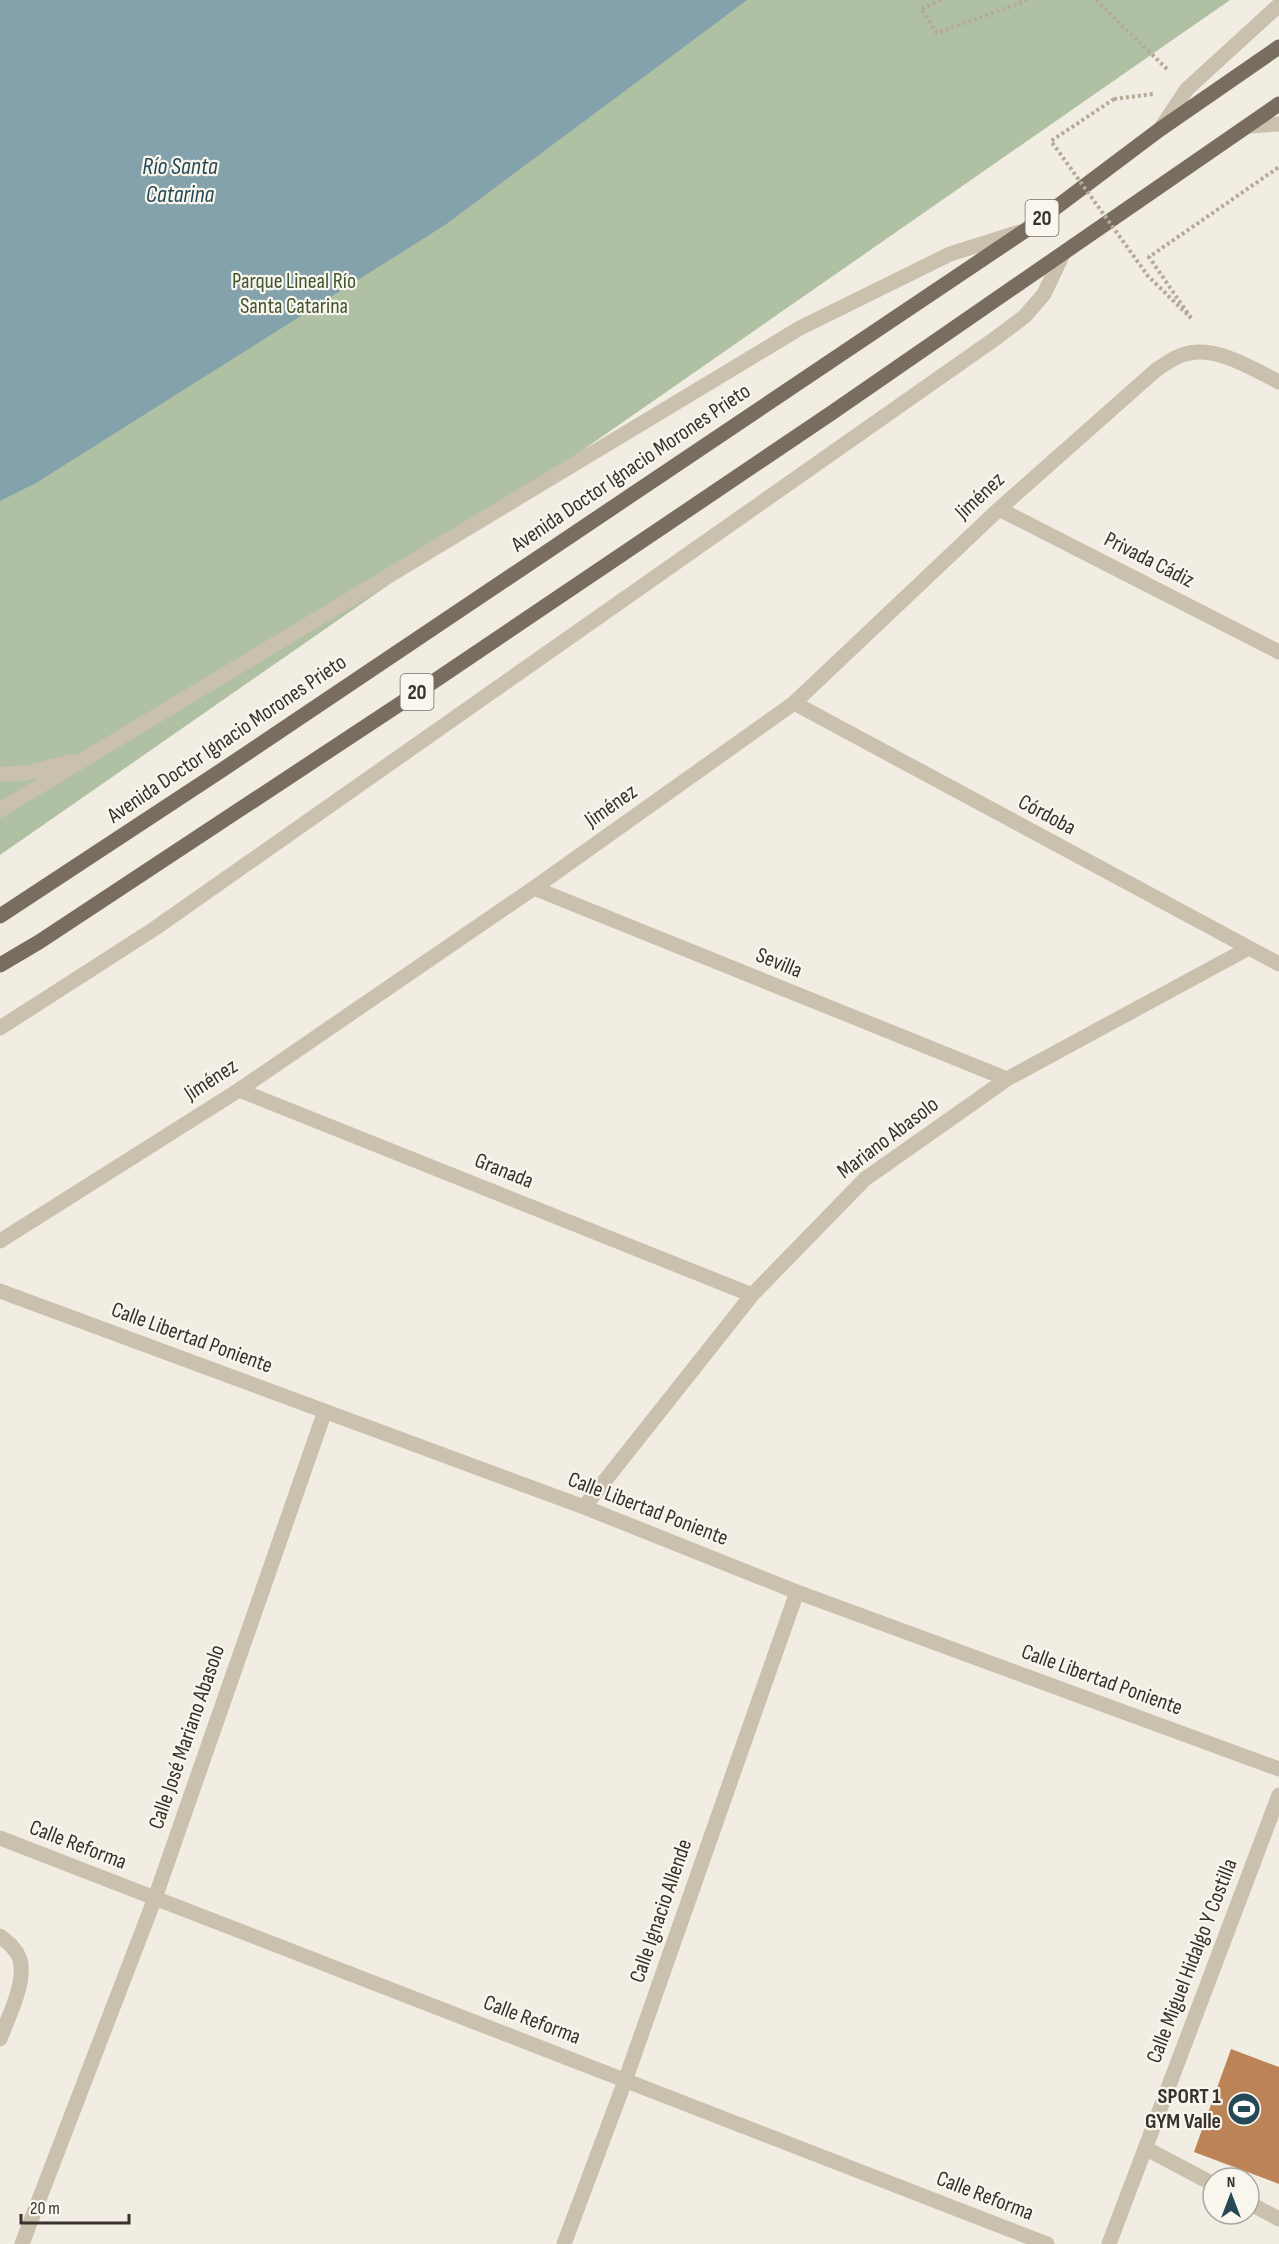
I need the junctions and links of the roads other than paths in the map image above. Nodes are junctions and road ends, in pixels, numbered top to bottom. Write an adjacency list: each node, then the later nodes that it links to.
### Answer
1 (1279, 5): 6 (street)
2 (1279, 47): 6 (main road, Avenida Doctor Ignacio Morones Prieto / 20)
3 (1279, 104): 5 (main road, 20)
4 (1279, 124): 5 (street)
5 (1249, 126): 8 (main road, 20)
6 (1159, 130): 7 (main road, Avenida Doctor Ignacio Morones Prieto / 20)
7 (1026, 230): 13 (street, 20); 17 (main road, Avenida Doctor Ignacio Morones Prieto / 20)
8 (1063, 254): 20 (main road, 20); 22 (street, 20)
9 (1279, 382): 10 (street, Jiménez)
10 (999, 509): 11 (street, Privada Cádiz); 12 (street, Jiménez)
11 (1279, 652)
12 (794, 703): 16 (street, Jiménez); 18 (street, Córdoba)
13 (90, 757): 14 (street); 15 (street, 20)
14 (0, 774)
15 (0, 810)
16 (534, 888): 24 (street, Sevilla); 25 (street, Jiménez)
17 (0, 916)
18 (1247, 949): 19 (street, Córdoba); 24 (street, Mariano Abasolo)
19 (1279, 964)
20 (0, 965)
21 (0, 1014): 22 (street)
22 (18, 1018): 23 (street, 20)
23 (0, 1028)
24 (1007, 1079): 28 (street, Mariano Abasolo)
25 (239, 1090): 26 (street, Jiménez); 28 (street, Granada)
26 (0, 1241)
27 (0, 1291): 29 (street, Calle Libertad Poniente)
28 (752, 1295): 30 (street, Mariano Abasolo)
29 (325, 1411): 30 (street, Calle Libertad Poniente); 35 (street, Calle José Mariano Abasolo)
30 (584, 1507): 31 (street, Calle Libertad Poniente)
31 (797, 1592): 32 (street, Calle Libertad Poniente); 38 (street, Calle Ignacio Allende)
32 (1279, 1769)
33 (1279, 1795): 39 (street, Calle Miguel Hidalgo Y Costilla)
34 (0, 1838): 35 (street, Calle Reforma)
35 (155, 1898): 38 (street, Calle Reforma); 43 (street, Calle José Mariano Abasolo)
36 (0, 1936): 37 (street)
37 (0, 2039)
38 (625, 2081): 44 (street, Calle Ignacio Allende); 45 (street, Calle Reforma)
39 (1145, 2148): 40 (street); 46 (street, Calle Miguel Hidalgo Y Costilla)
40 (1201, 2178)
41 (1261, 2209): 42 (street)
42 (1279, 2218)
43 (22, 2244)
44 (564, 2244)
45 (1047, 2244)
46 (1109, 2244)

